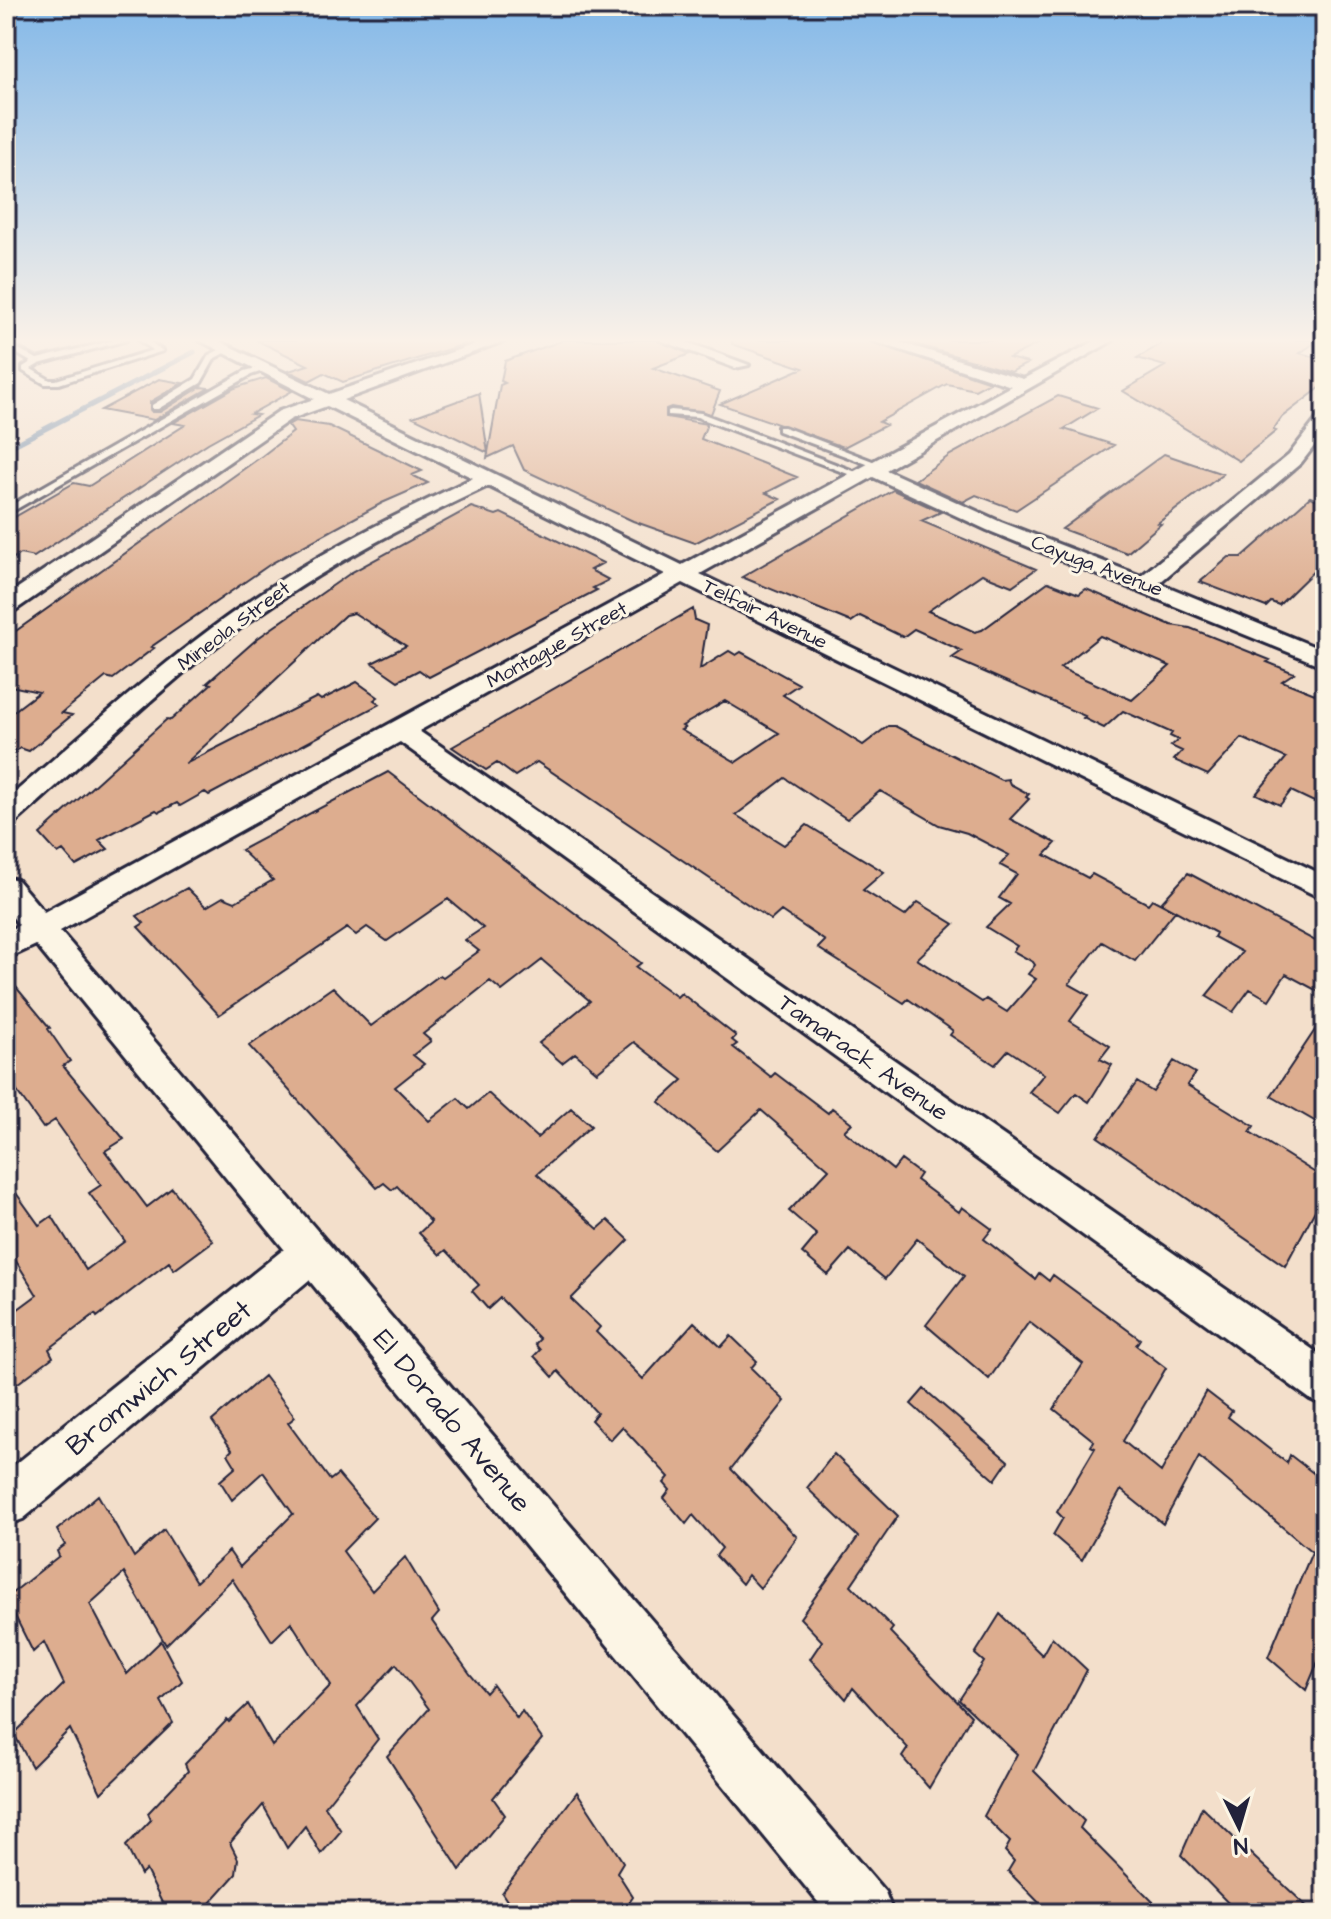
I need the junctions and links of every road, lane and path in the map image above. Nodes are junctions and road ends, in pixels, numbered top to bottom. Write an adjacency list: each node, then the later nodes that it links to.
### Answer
1 (150, 430): 10 (lane)
2 (264, 430): 13 (street)
3 (390, 430): 9 (street, Telfair Avenue)
4 (743, 430): 8 (lane)
5 (782, 430): 8 (lane)
6 (937, 430): 8 (street, Montague Street)
7 (1318, 430): 12 (street)
8 (869, 470): 11 (street, Montague Street); 12 (street, Cayuga Avenue)
9 (489, 478): 11 (street, Telfair Avenue); 16 (street, Mineola Street)
10 (6, 512)
11 (684, 574): 15 (street, Montague Street); 18 (street, Telfair Avenue)
12 (1144, 585): 14 (street, Cayuga Avenue)
13 (6, 606)
14 (1325, 660)
15 (402, 731): 19 (street, Montague Street); 21 (street, Tamarack Avenue)
16 (6, 815)
17 (6, 888): 19 (street)
18 (1325, 889)
19 (24, 937): 20 (street, El Dorado Avenue)
20 (311, 1253): 22 (street, Bromwich Street); 23 (street, El Dorado Avenue)
21 (1325, 1384)
22 (6, 1502)
23 (864, 1913)

